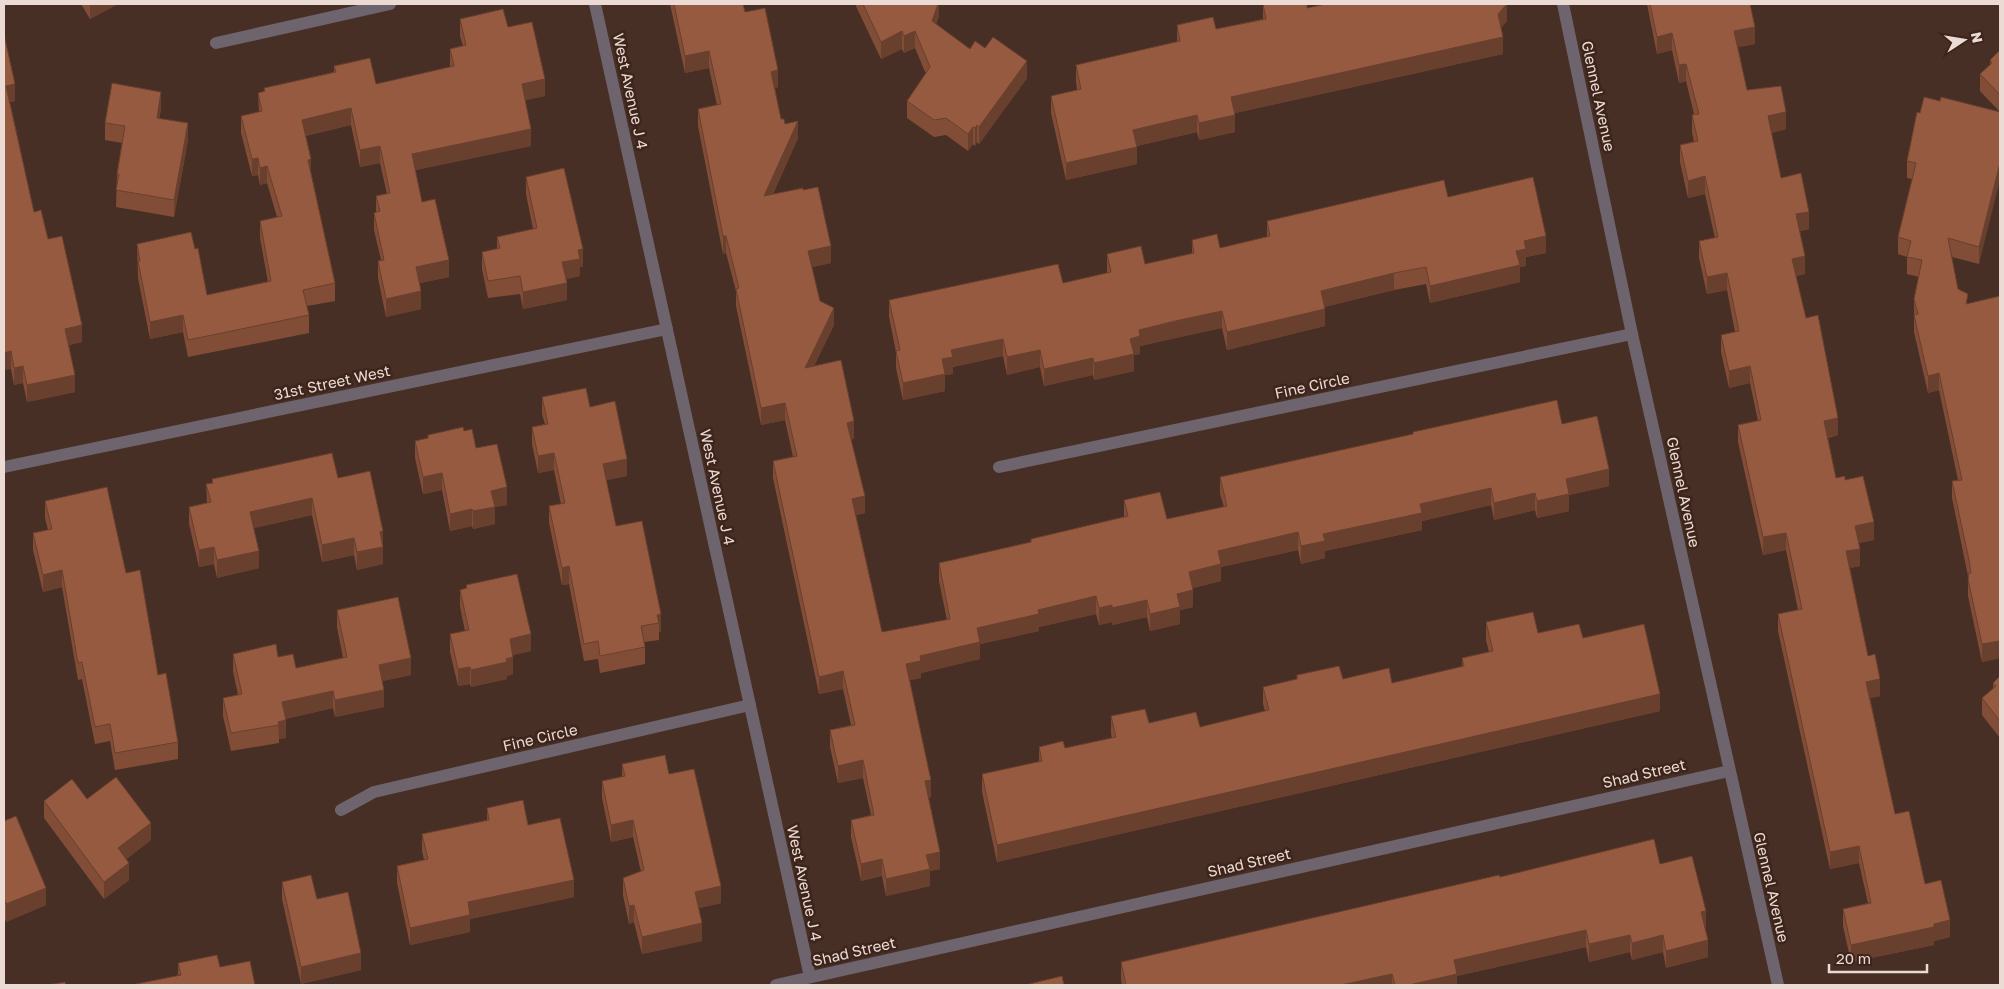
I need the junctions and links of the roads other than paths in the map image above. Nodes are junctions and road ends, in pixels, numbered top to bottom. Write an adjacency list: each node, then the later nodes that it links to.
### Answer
1 (390, 4): 4 (street)
2 (595, 4): 5 (street, West Avenue J 4)
3 (1563, 4): 6 (street, Glennel Avenue)
4 (216, 43)
5 (667, 329): 7 (street, 31st Street West); 9 (street, West Avenue J 4)
6 (1632, 334): 8 (street, Fine Circle); 10 (street, Glennel Avenue)
7 (4, 467)
8 (999, 467)
9 (750, 705): 11 (street, Fine Circle); 12 (street, West Avenue J 4)
10 (1729, 771): 12 (street, Shad Street); 14 (street, Glennel Avenue)
11 (341, 810)
12 (810, 977): 13 (street, Shad Street)
13 (776, 985)
14 (1778, 985)

